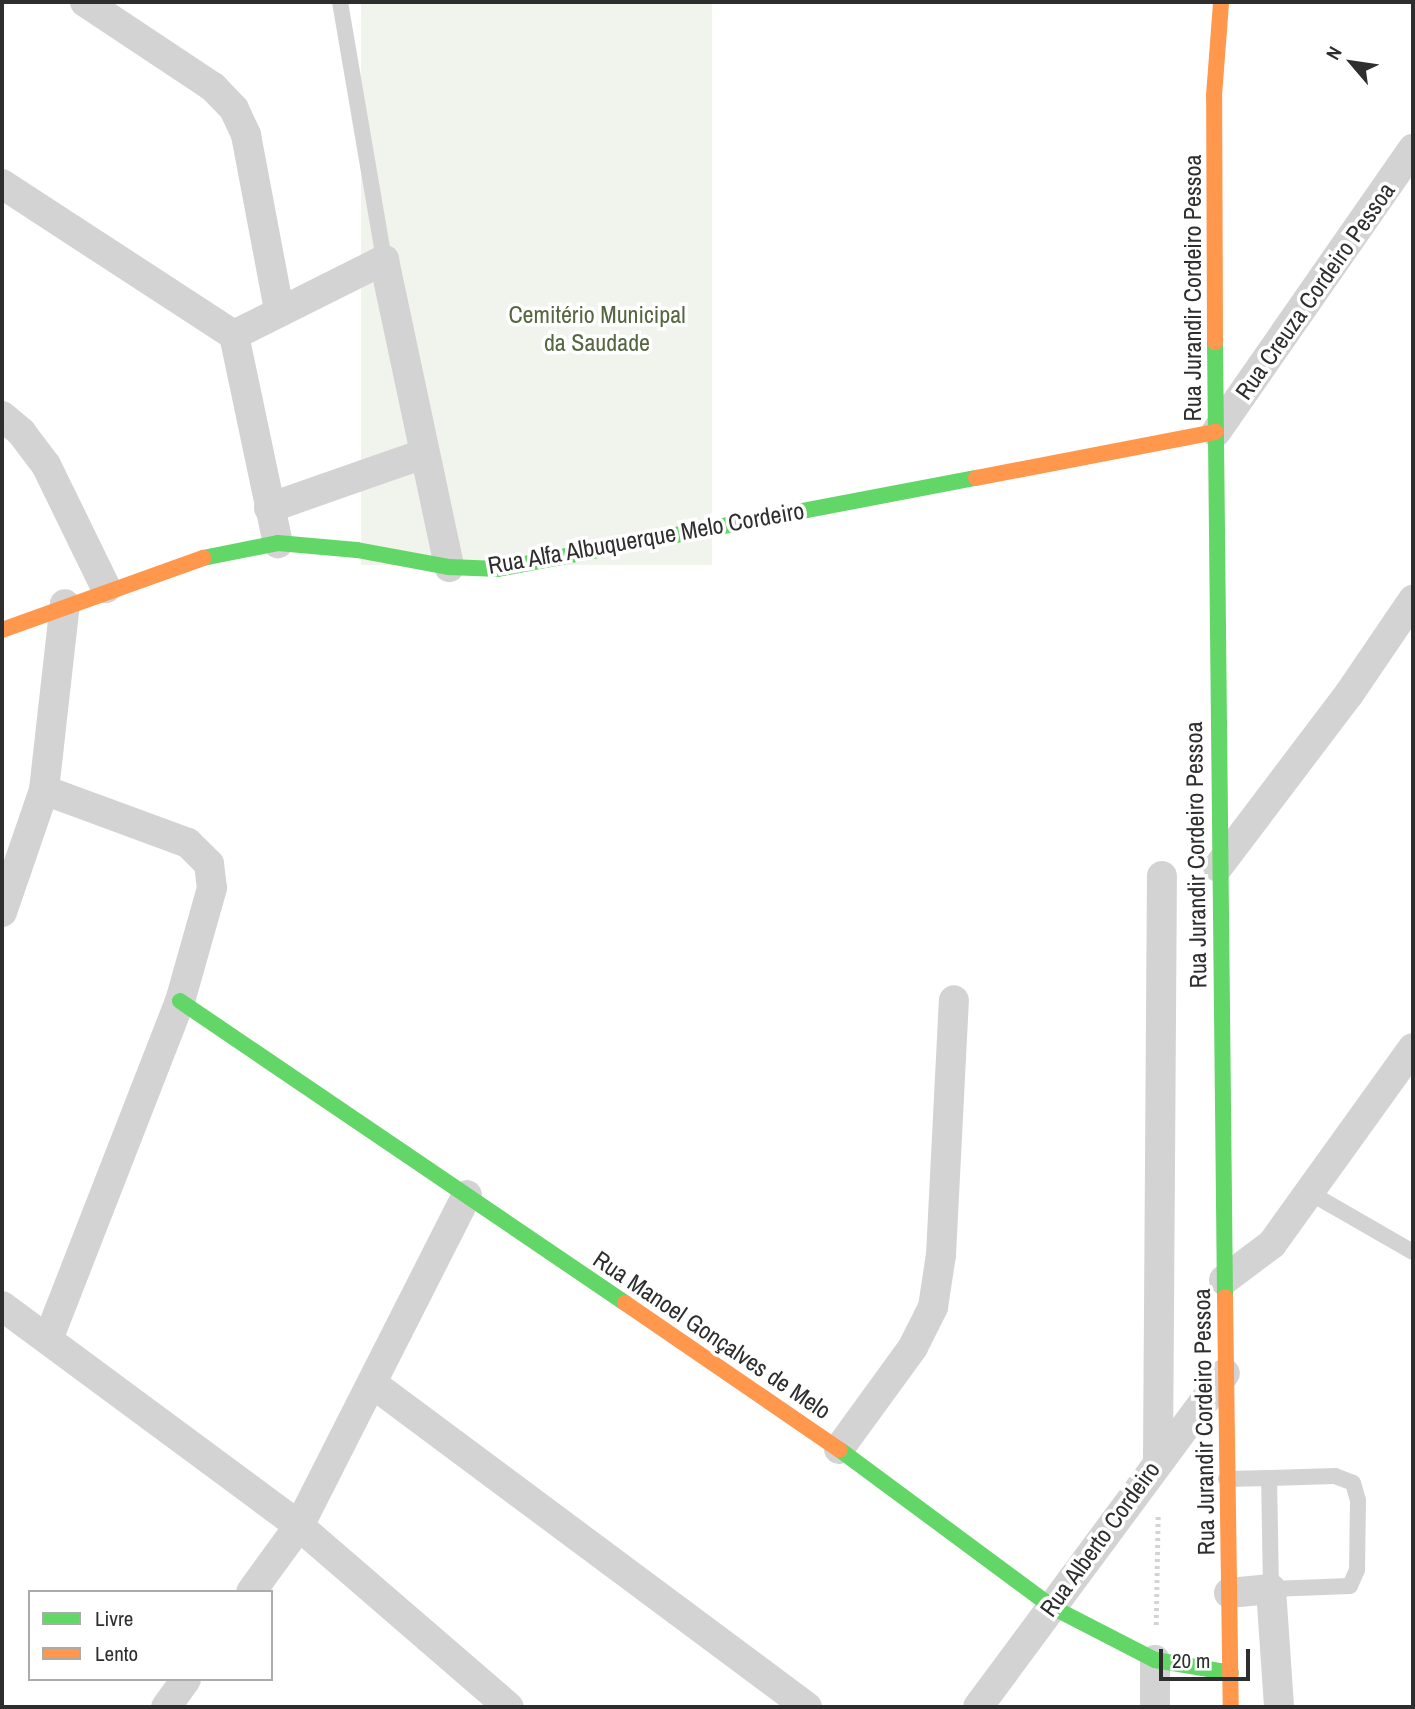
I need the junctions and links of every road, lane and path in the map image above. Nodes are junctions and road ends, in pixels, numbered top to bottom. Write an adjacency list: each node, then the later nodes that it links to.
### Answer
1 (85, 2): 7 (street)
2 (340, 2): 6 (lane)
3 (1221, 2): 10 (street, Rua Jurandir Cordeiro Pessoa)
4 (1413, 149): 10 (street, Rua Creuza Cordeiro Pessoa)
5 (2, 184): 8 (street)
6 (384, 260): 7 (street); 11 (street)
7 (279, 309): 8 (street)
8 (234, 335): 12 (street)
9 (2, 416): 15 (street)
10 (1216, 432): 14 (street, Rua Alfa Albuquerque Melo Cordeiro); 20 (street, Rua Jurandir Cordeiro Pessoa)
11 (423, 454): 12 (street); 14 (street)
12 (270, 508): 13 (street)
13 (278, 543): 14 (street, Rua Alfa Albuquerque Melo Cordeiro); 15 (street, Rua Alfa Albuquerque Melo Cordeiro)
14 (449, 567)
15 (106, 588): 17 (street, Rua Alfa Albuquerque Melo Cordeiro)
16 (1413, 600): 20 (street)
17 (65, 604): 18 (street, Rua Alfa Albuquerque Melo Cordeiro); 19 (street)
18 (2, 630)
19 (44, 790): 22 (street); 24 (street)
20 (1218, 867): 29 (street, Rua Jurandir Cordeiro Pessoa)
21 (1163, 876): 35 (street)
22 (2, 912)
23 (954, 1000): 34 (street)
24 (180, 1001): 26 (street, Rua Manoel Gonçalves de Melo); 31 (street)
25 (1413, 1048): 27 (street)
26 (467, 1195): 33 (street); 34 (street, Rua Manoel Gonçalves de Melo)
27 (1312, 1195): 28 (lane); 29 (street)
28 (1413, 1252)
29 (1224, 1280): 32 (street, Rua Jurandir Cordeiro Pessoa)
30 (2, 1306): 31 (street)
31 (48, 1339): 39 (street)
32 (1225, 1373): 35 (street, Rua Alberto Cordeiro); 37 (street, Rua Jurandir Cordeiro Pessoa)
33 (373, 1384): 39 (street); 49 (street)
34 (839, 1449): 43 (street, Rua Manoel Gonçalves de Melo)
35 (1158, 1457): 43 (street, Rua Alberto Cordeiro)
36 (1269, 1478): 37 (lane); 41 (lane); 41 (lane)
37 (1227, 1479): 42 (street, Rua Jurandir Cordeiro Pessoa)
38 (1158, 1512): 44 (path)
39 (299, 1526): 40 (street); 48 (street)
40 (252, 1590)
41 (1271, 1590): 42 (street); 53 (street)
42 (1229, 1593): 45 (street, Rua Jurandir Cordeiro Pessoa)
43 (1052, 1607): 44 (street, Rua Manoel Gonçalves de Melo); 50 (street, Rua Alberto Cordeiro)
44 (1155, 1660): 45 (street, Rua Manoel Gonçalves de Melo); 51 (street)
45 (1231, 1672): 52 (street, Rua Jurandir Cordeiro Pessoa)
46 (185, 1681): 47 (street)
47 (166, 1707)
48 (509, 1707)
49 (807, 1707)
50 (978, 1707)
51 (1155, 1707)
52 (1231, 1707)
53 (1279, 1707)

